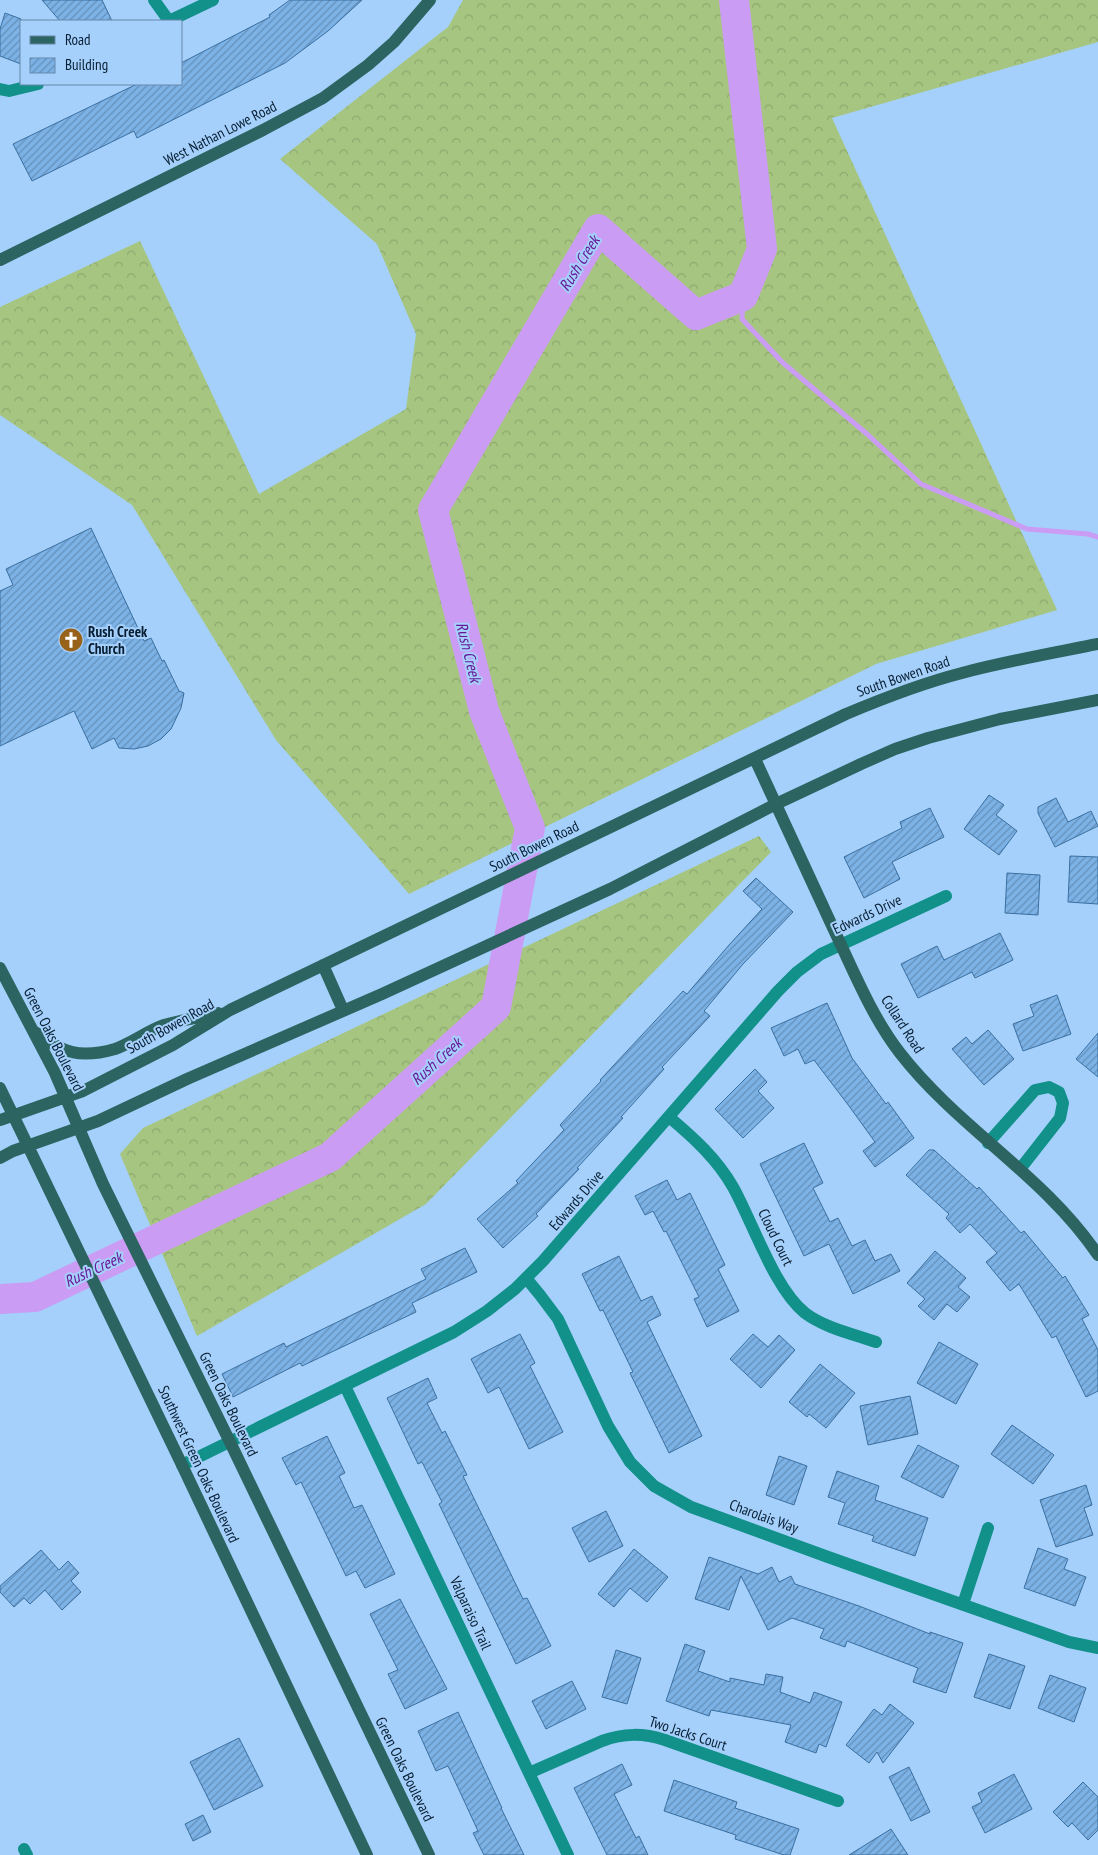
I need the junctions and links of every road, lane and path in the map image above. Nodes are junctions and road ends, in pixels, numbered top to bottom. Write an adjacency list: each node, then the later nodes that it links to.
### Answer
1 (154, 0): 4 (street)
2 (213, 0): 5 (street)
3 (430, 0): 8 (main road, West Nathan Lowe Road)
4 (168, 20)
5 (171, 20)
6 (33, 85): 7 (street)
7 (0, 89)
8 (0, 260)
9 (1098, 644): 11 (main road, South Bowen Road)
10 (1098, 700): 12 (main road)
11 (755, 759): 12 (main road, Collard Road); 15 (main road, South Bowen Road)
12 (776, 804): 14 (main road, Collard Road); 18 (main road)
13 (946, 896): 14 (street, Edwards Drive)
14 (840, 944): 23 (street, Edwards Drive); 26 (main road, Collard Road)
15 (323, 965): 17 (main road, South Bowen Road); 18 (main road)
16 (0, 968): 19 (main road, Green Oaks Boulevard)
17 (230, 1010): 19 (main road); 21 (main road, South Bowen Road)
18 (343, 1010): 25 (main road)
19 (34, 1031): 21 (main road, Green Oaks Boulevard)
20 (0, 1088): 22 (main road, Southwest Green Oaks Boulevard)
21 (66, 1097): 22 (main road, South Bowen Road); 25 (main road, Green Oaks Boulevard)
22 (14, 1116): 24 (main road, South Bowen Road); 27 (main road, Southwest Green Oaks Boulevard)
23 (669, 1117): 31 (street, Edwards Drive); 32 (street, Cloud Court)
24 (0, 1120)
25 (78, 1127): 27 (main road); 34 (main road, Green Oaks Boulevard)
26 (988, 1143): 29 (main road, Collard Road); 29 (street)
27 (28, 1146): 28 (main road); 35 (main road, Southwest Green Oaks Boulevard)
28 (0, 1158)
29 (1020, 1169): 30 (main road, Collard Road)
30 (1098, 1255)
31 (526, 1278): 33 (street, Edwards Drive); 37 (street, Charolais Way)
32 (876, 1342)
33 (345, 1386): 34 (street, Edwards Drive); 39 (street, Valparaiso Trail)
34 (230, 1442): 35 (street, Edwards Drive); 42 (main road, Green Oaks Boulevard)
35 (182, 1465): 41 (main road, Southwest Green Oaks Boulevard)
36 (988, 1528): 37 (street)
37 (963, 1604): 38 (street, Charolais Way)
38 (1098, 1648)
39 (529, 1773): 40 (street, Two Jacks Court); 43 (street, Valparaiso Trail)
40 (838, 1801)
41 (367, 1855)
42 (429, 1855)
43 (568, 1855)

